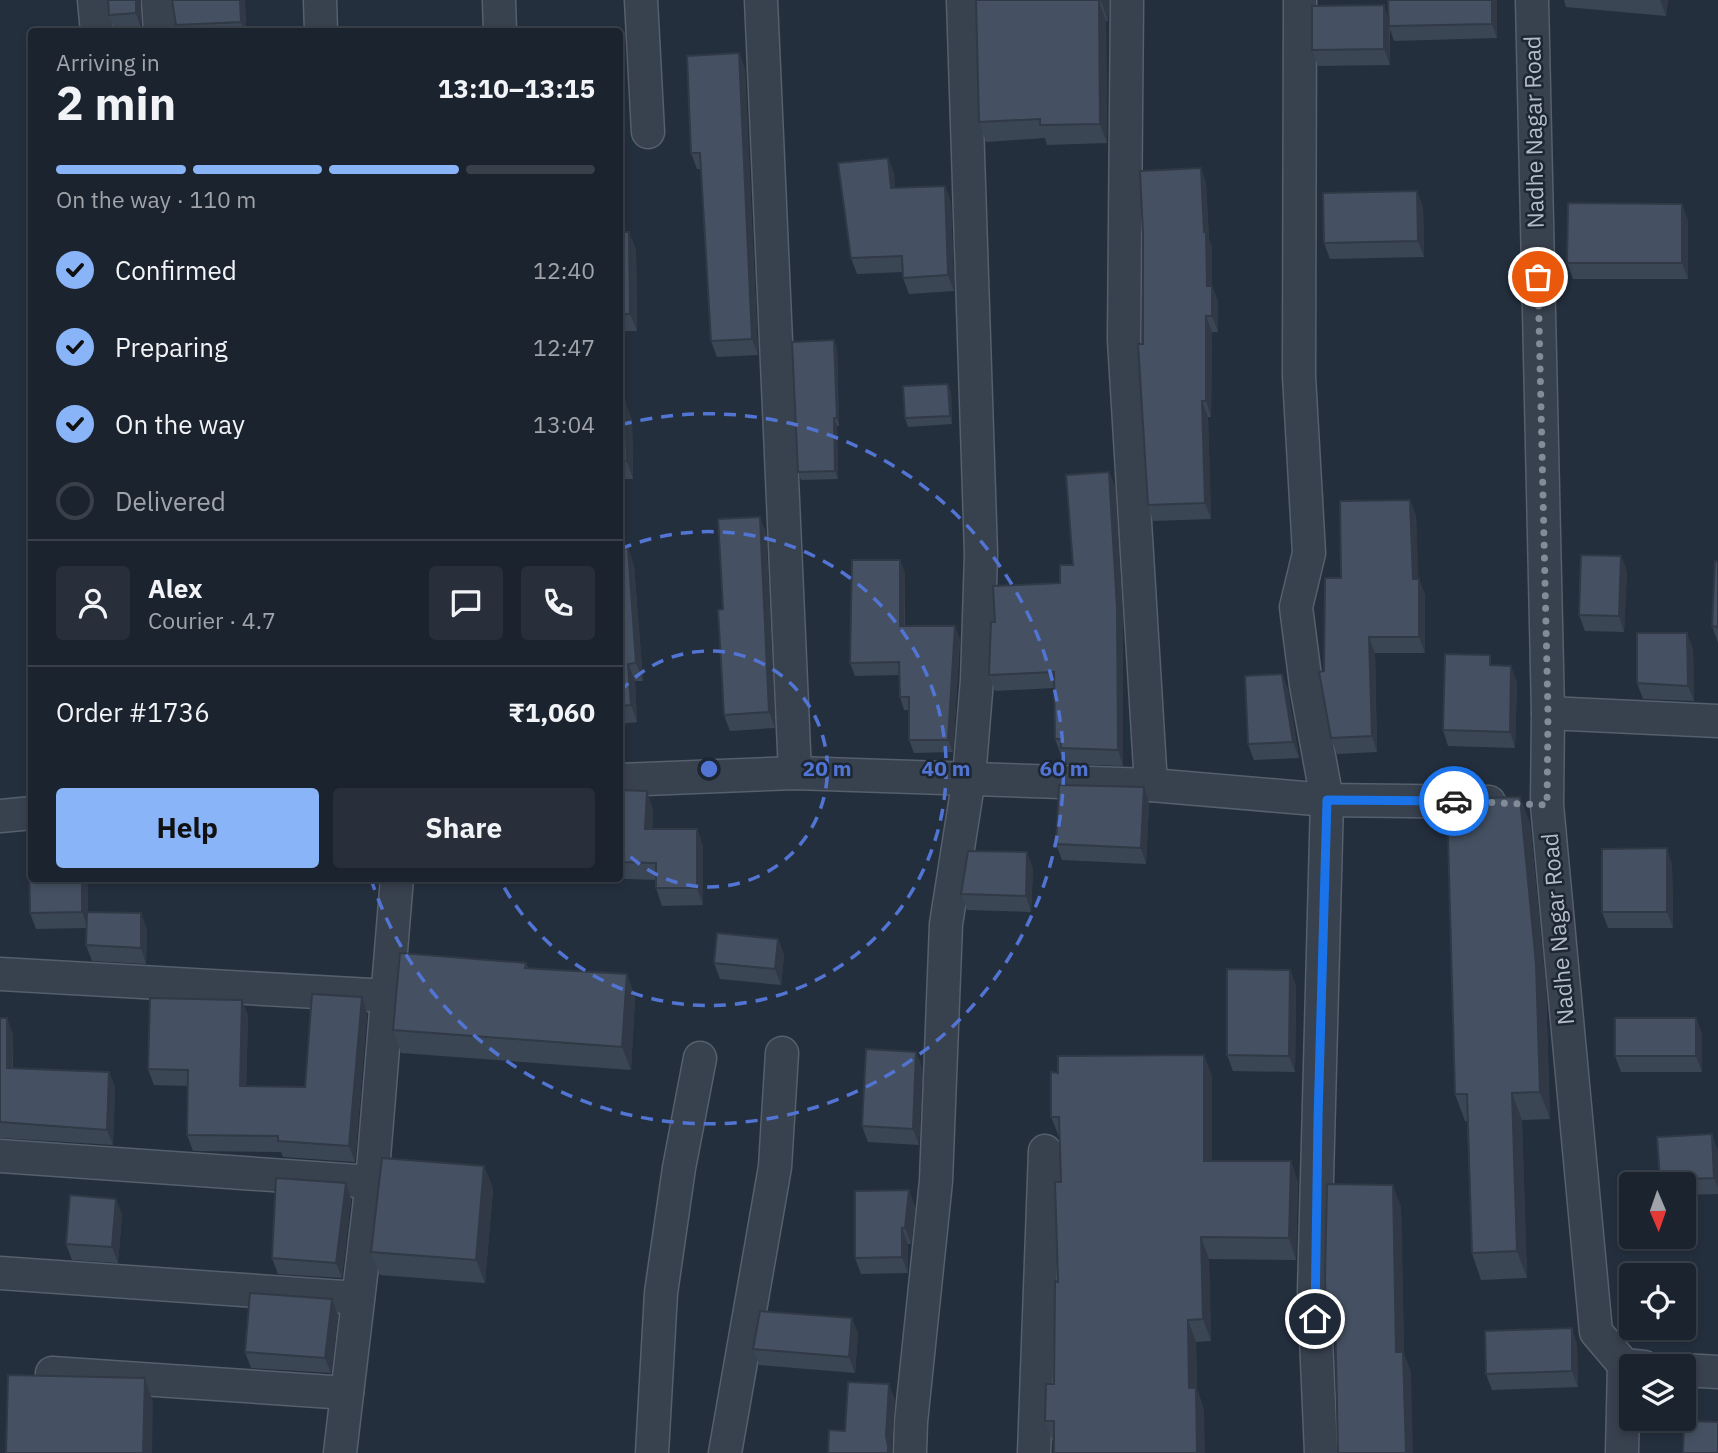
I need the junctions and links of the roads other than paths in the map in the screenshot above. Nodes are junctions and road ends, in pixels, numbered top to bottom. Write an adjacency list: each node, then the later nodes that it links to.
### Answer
1 (94, 0): 11 (street)
2 (158, 0): 12 (street)
3 (320, 0): 13 (street)
4 (499, 0): 14 (street)
5 (641, 0): 15 (street)
6 (761, 0): 18 (street)
7 (962, 0): 19 (street)
8 (1127, 0): 21 (street)
9 (1300, 0): 22 (street)
10 (1532, 0): 16 (street, Nadhe Nagar Road)
11 (97, 28)
12 (160, 28)
13 (321, 28)
14 (500, 28)
15 (648, 132)
16 (1548, 713): 17 (street); 23 (street, Nadhe Nagar Road)
17 (1718, 721)
18 (795, 772): 19 (street); 20 (street)
19 (969, 778): 21 (street); 45 (street)
20 (623, 780)
21 (1151, 785): 22 (street)
22 (1327, 800): 23 (street); 47 (street)
23 (1547, 805): 36 (street, Nadhe Nagar Road)
24 (28, 813): 25 (street)
25 (0, 816)
26 (397, 882): 28 (street)
27 (0, 974): 28 (street)
28 (388, 996): 33 (street)
29 (782, 1053): 44 (street)
30 (700, 1058): 43 (street)
31 (1045, 1151): 46 (street)
32 (0, 1156): 33 (street)
33 (372, 1182): 35 (street)
34 (0, 1273): 35 (street)
35 (358, 1297): 40 (street)
36 (1621, 1354)
37 (1696, 1371): 38 (street)
38 (1718, 1372)
39 (52, 1373): 40 (street)
40 (347, 1393): 42 (street)
41 (1625, 1431): 48 (street)
42 (340, 1453)
43 (652, 1453)
44 (725, 1453)
45 (911, 1453)
46 (1034, 1453)
47 (1321, 1453)
48 (1622, 1453)

